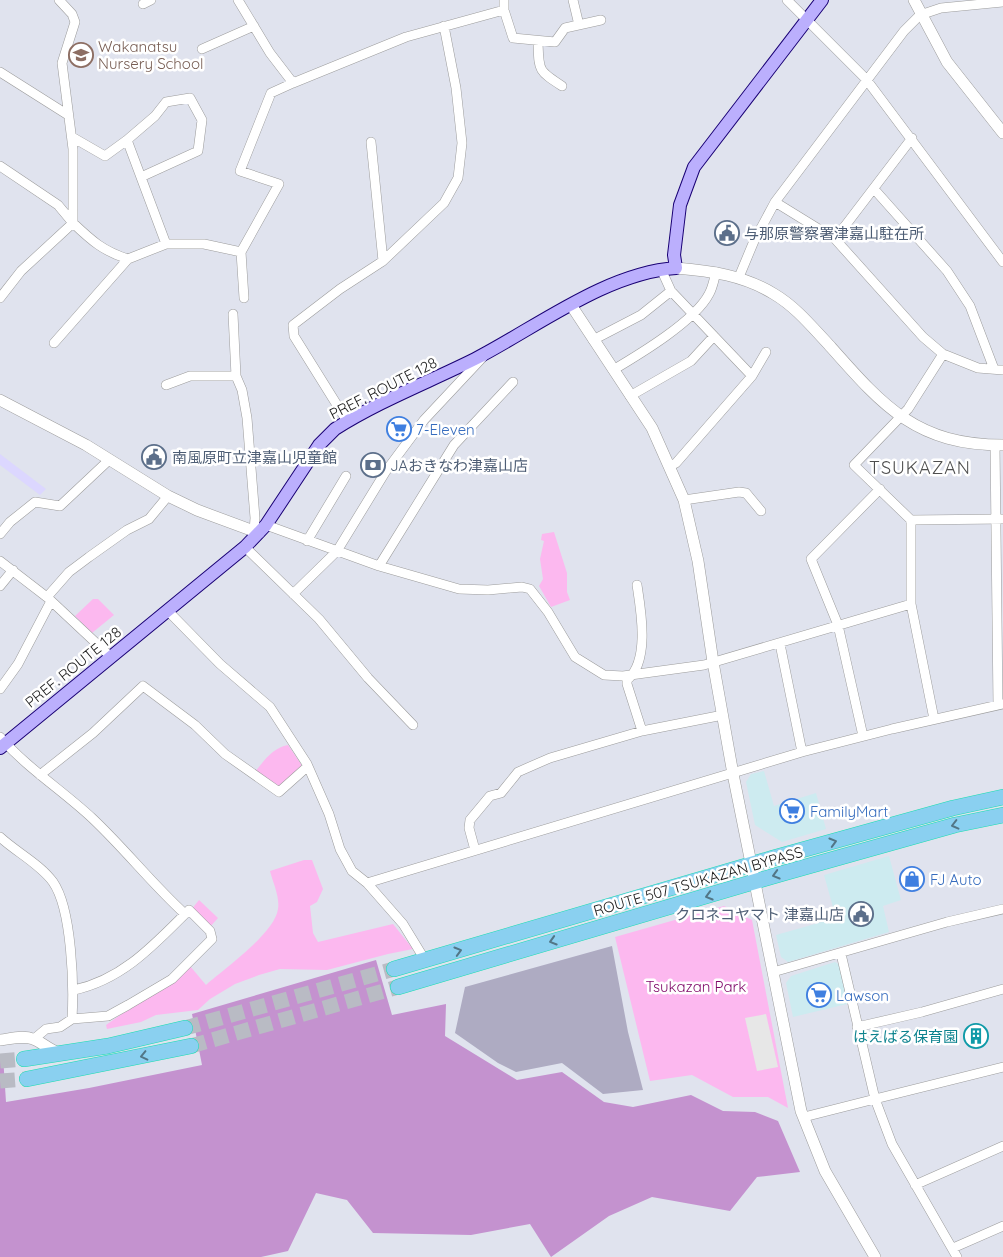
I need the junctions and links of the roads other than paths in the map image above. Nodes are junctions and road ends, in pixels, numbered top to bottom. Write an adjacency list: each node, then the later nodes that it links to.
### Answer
1 (59, 0): 22 (street)
2 (238, 0): 14 (street)
3 (504, 0): 9 (street)
4 (573, 0): 13 (street)
5 (787, 0): 12 (street)
6 (822, 0): 12 (main road)
7 (914, 0): 10 (street)
8 (1001, 4): 10 (street)
9 (504, 10): 15 (street); 16 (street)
10 (920, 15): 19 (street); 23 (street)
11 (600, 20): 13 (street)
12 (805, 20): 19 (street); 39 (main road)
13 (579, 24): 16 (street)
14 (254, 26): 17 (street); 20 (street)
15 (444, 26): 20 (street); 37 (street)
16 (538, 41): 21 (street)
17 (202, 49)
18 (0, 72): 22 (street)
19 (866, 79): 25 (street); 31 (street)
20 (293, 83): 35 (street)
21 (562, 86)
22 (68, 115): 24 (street)
23 (1003, 133)
24 (72, 137): 26 (street); 32 (street)
25 (912, 138): 30 (street); 38 (street)
26 (127, 140): 29 (street); 29 (street)
27 (371, 142): 37 (street)
28 (0, 166): 32 (street)
29 (141, 177): 34 (street)
30 (874, 189): 33 (street); 55 (street)
31 (775, 202): 33 (street); 42 (street)
32 (73, 223): 36 (street); 44 (street)
33 (835, 239): 54 (street)
34 (166, 244): 35 (street); 36 (street)
35 (241, 252): 45 (street)
36 (128, 259): 51 (street)
37 (383, 261): 64 (street)
38 (1003, 262)
39 (676, 268): 40 (main road, PREF. ROUTE 128); 41 (street)
40 (661, 269): 43 (street); 46 (main road, PREF. ROUTE 128)
41 (716, 272): 42 (street); 47 (street)
42 (739, 277): 63 (street)
43 (671, 290): 47 (street); 50 (street)
44 (0, 298)
45 (244, 298)
46 (571, 306): 50 (street); 52 (main road, PREF. ROUTE 128)
47 (693, 313): 49 (street); 56 (street)
48 (233, 314): 57 (street)
49 (714, 336): 58 (street); 61 (street)
50 (593, 340): 56 (street)
51 (54, 344)
52 (488, 352): 64 (main road, PREF. ROUTE 128); 79 (street)
53 (766, 352): 58 (street)
54 (943, 354): 55 (street); 63 (street)
55 (999, 369)
56 (613, 370): 61 (street)
57 (236, 376): 60 (street); 75 (street)
58 (752, 376): 67 (street)
59 (513, 382): 81 (street)
60 (166, 386)
61 (630, 396): 67 (street)
62 (0, 400): 66 (street)
63 (900, 417): 65 (street); 69 (street)
64 (347, 422): 75 (main road, PREF. ROUTE 128)
65 (999, 445): 73 (street)
66 (110, 460): 70 (street); 76 (street)
67 (670, 466): 71 (street)
68 (346, 476): 77 (street)
69 (880, 490): 74 (street); 89 (street)
70 (168, 496): 75 (street); 86 (street)
71 (684, 500): 72 (street); 92 (street)
72 (761, 511)
73 (999, 518): 74 (street); 95 (street)
74 (911, 520): 87 (street)
75 (260, 530): 77 (street); 78 (main road, PREF. ROUTE 128)
76 (0, 534)
77 (307, 541): 79 (street)
78 (245, 547): 85 (street); 88 (main road, PREF. ROUTE 128)
79 (337, 551): 81 (street); 85 (street)
80 (0, 561): 82 (street)
81 (379, 566): 93 (street)
82 (13, 570): 84 (street); 86 (street)
83 (637, 585): 93 (street)
84 (0, 586)
85 (293, 594): 98 (street)
86 (49, 599): 91 (street); 94 (street)
87 (911, 604): 89 (street); 97 (street)
88 (168, 611): 91 (main road, PREF. ROUTE 128); 103 (street)
89 (838, 624): 90 (street); 100 (street)
90 (780, 644): 92 (street); 102 (street)
91 (112, 657): 101 (main road, PREF. ROUTE 128)
92 (713, 662): 93 (street); 96 (street)
93 (632, 675): 99 (street)
94 (0, 689)
95 (1000, 705): 97 (street)
96 (723, 715): 99 (street); 104 (street)
97 (934, 719): 100 (street)
98 (412, 725)
99 (642, 731): 109 (street)
100 (863, 736): 102 (street)
101 (2, 743): 105 (street)
102 (802, 752): 104 (street)
103 (307, 767): 105 (street); 112 (street)
104 (733, 774): 109 (street); 110 (street)
105 (40, 775): 121 (street)
106 (1003, 798): 110 (highway, ROUTE 507 TSUKAZAN BYPASS, one-way to 106)
107 (1003, 815): 111 (highway, ROUTE 507 TSUKAZAN BYPASS, one-way to 111)
108 (0, 837): 121 (street)
109 (475, 850): 112 (street)
110 (752, 865): 111 (street); 116 (highway, ROUTE 507 TSUKAZAN BYPASS, one-way to 110)
111 (756, 881): 118 (street); 119 (highway, ROUTE 507 TSUKAZAN BYPASS, one-way to 119)
112 (367, 883): 116 (street)
113 (1003, 909): 115 (street)
114 (189, 910): 122 (street)
115 (841, 954): 118 (street); 123 (street)
116 (425, 960): 117 (highway, ROUTE 507 TSUKAZAN BYPASS)
117 (394, 969)
118 (773, 972): 133 (street)
119 (398, 986)
120 (1003, 989): 123 (street)
121 (74, 990): 122 (street)
122 (72, 1019): 125 (street)
123 (857, 1027): 132 (street)
124 (185, 1028): 128 (highway)
125 (34, 1039): 126 (street); 128 (street)
126 (0, 1040)
127 (191, 1046): 131 (highway, one-way to 131)
128 (60, 1054): 129 (highway)
129 (24, 1059)
130 (1003, 1067): 132 (street)
131 (27, 1079)
132 (875, 1099): 133 (street); 135 (street)
133 (804, 1118): 138 (street)
134 (1003, 1146): 135 (street)
135 (915, 1184): 137 (street)
136 (1003, 1226): 137 (street)
137 (955, 1253)
138 (876, 1257)

